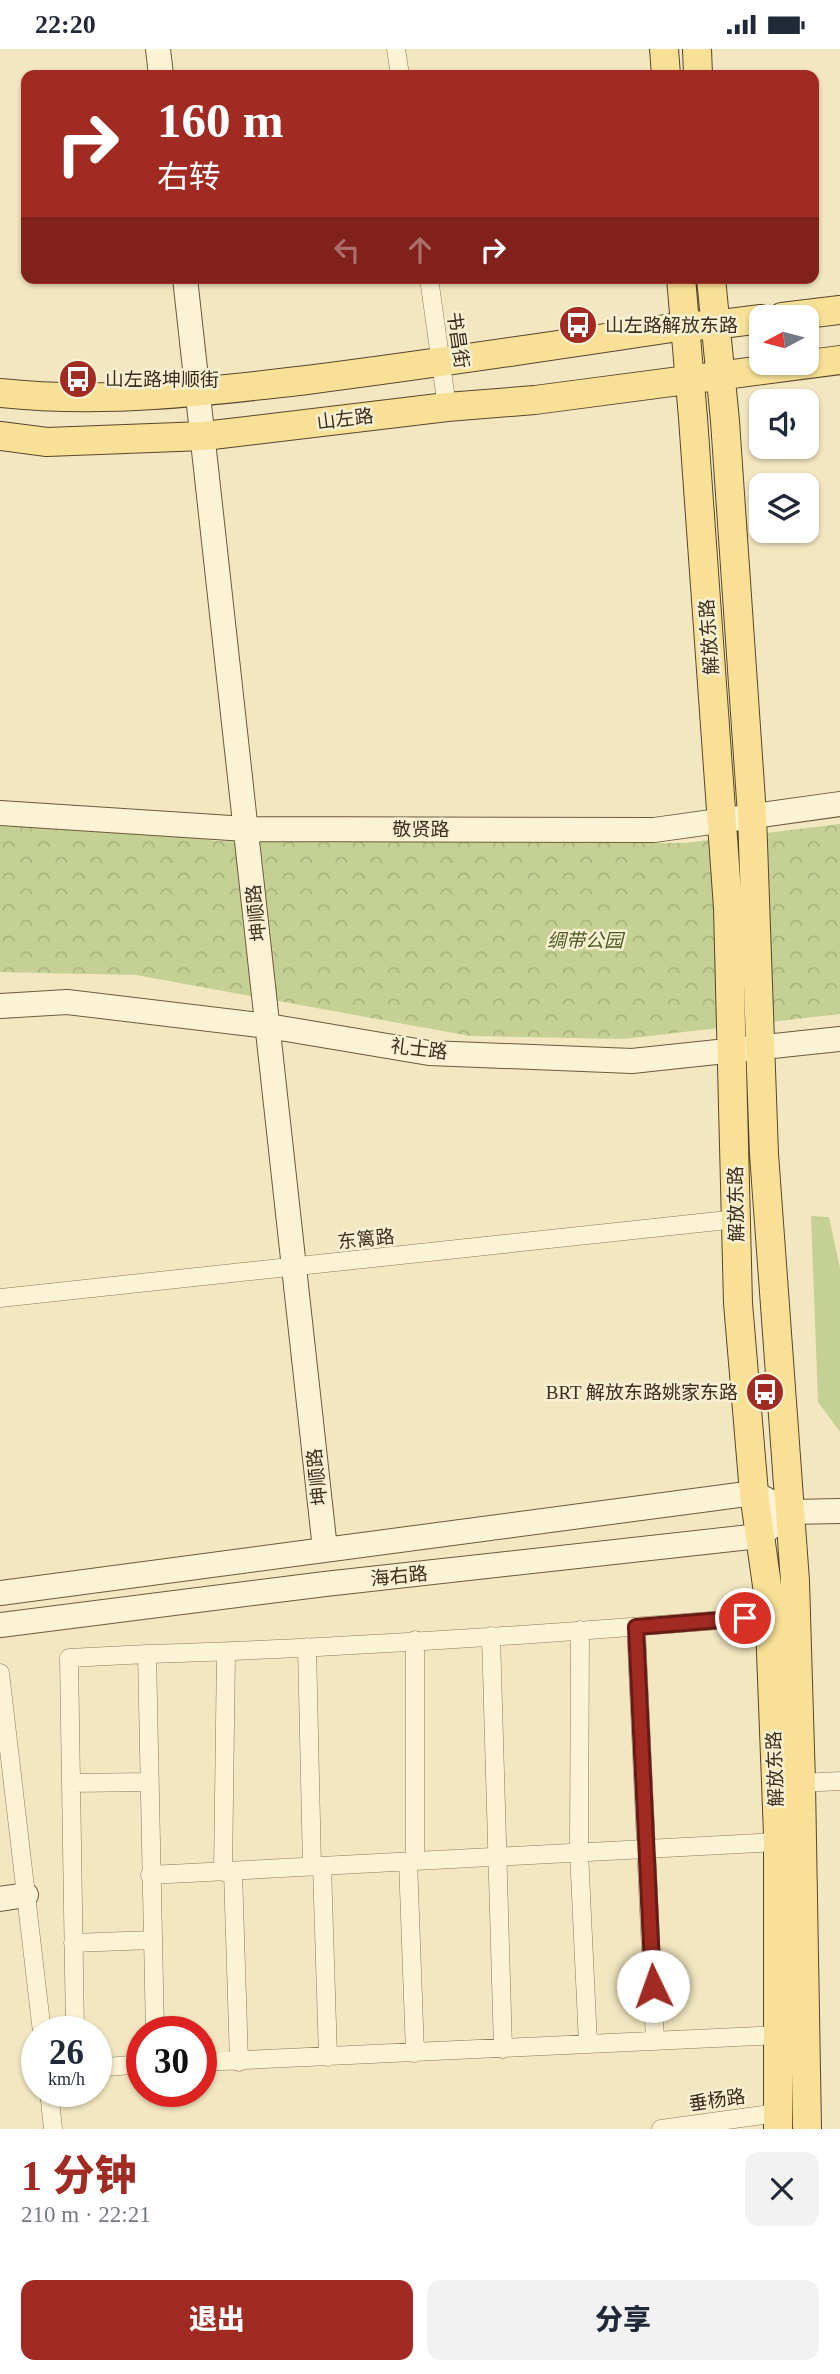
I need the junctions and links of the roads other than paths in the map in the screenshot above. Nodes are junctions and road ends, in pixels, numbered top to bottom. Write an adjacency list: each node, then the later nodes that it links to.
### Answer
1 (158, 49): 5 (main road)
2 (396, 49): 6 (street)
3 (664, 49): 7 (main road)
4 (697, 49): 8 (main road)
5 (160, 70)
6 (399, 70)
7 (666, 70)
8 (698, 70)
9 (186, 284): 23 (main road, 坤顺路)
10 (430, 284): 19 (street, 书昌街)
11 (682, 284): 17 (main road, 解放东路)
12 (711, 284): 16 (main road, 解放东路)
13 (840, 310): 14 (main road)
14 (819, 313)
15 (749, 321): 16 (main road)
16 (714, 325): 17 (main road); 20 (main road, 解放东路)
17 (685, 326): 19 (main road); 21 (main road, 解放东路)
18 (840, 360): 20 (main road, 山左路)
19 (440, 363): 23 (main road); 24 (street, 书昌街)
20 (720, 375): 21 (main road, 山左路); 29 (main road, 解放东路)
21 (690, 379): 24 (main road, 山左路); 30 (main road, 解放东路)
22 (0, 393): 23 (main road)
23 (199, 393): 26 (main road, 坤顺路)
24 (447, 407): 26 (main road, 山左路)
25 (0, 436): 26 (main road, 山左路)
26 (204, 436): 31 (main road, 坤顺路)
27 (840, 804): 29 (main road, 敬贤路)
28 (0, 813): 31 (main road, 敬贤路)
29 (752, 815): 30 (main road, 敬贤路); 35 (main road, 解放东路)
30 (721, 821): 31 (main road, 敬贤路); 36 (main road, 解放东路)
31 (246, 829): 33 (main road, 坤顺路)
32 (0, 1006): 33 (main road, 礼士路)
33 (268, 1026): 36 (main road, 礼士路); 38 (main road, 坤顺路)
34 (840, 1039): 35 (main road, 礼士路)
35 (761, 1047): 36 (main road, 礼士路); 42 (main road, 解放东路)
36 (733, 1050): 37 (main road, 解放东路)
37 (737, 1219): 38 (street, 东篱路); 40 (main road, 解放东路)
38 (294, 1268): 39 (street, 东篱路); 44 (main road, 坤顺路)
39 (0, 1298)
40 (754, 1493): 42 (main road); 43 (main road, 解放东路); 44 (main road, 海右路)
41 (840, 1511): 42 (main road)
42 (790, 1512): 43 (main road); 59 (main road, 解放东路)
43 (760, 1536): 46 (main road, 解放东路); 47 (main road, 海右路)
44 (325, 1549): 45 (main road, 海右路)
45 (0, 1593)
46 (769, 1616): 48 (street); 60 (main road, 解放东路)
47 (0, 1625)
48 (636, 1627): 49 (street); 61 (street)
49 (580, 1630): 50 (street); 62 (street)
50 (491, 1636): 51 (street); 63 (street)
51 (415, 1640): 52 (street); 64 (street)
52 (307, 1647): 53 (street); 65 (street)
53 (226, 1652): 54 (street); 66 (street)
54 (147, 1654): 57 (street); 58 (street)
55 (0, 1673): 68 (street)
56 (840, 1781): 59 (street)
57 (149, 1782): 58 (street); 67 (street)
58 (71, 1783): 71 (street)
59 (801, 1783): 87 (main road, 解放东路)
60 (778, 1842): 61 (street); 75 (main road, 解放东路)
61 (646, 1849): 62 (street); 76 (street)
62 (579, 1852): 63 (street); 77 (street)
63 (497, 1856): 64 (street); 78 (street)
64 (411, 1861): 65 (street); 79 (street)
65 (317, 1866): 66 (street); 80 (street)
66 (228, 1872): 67 (street); 81 (street)
67 (150, 1875): 70 (street)
68 (26, 1895): 69 (main road); 72 (street)
69 (0, 1899)
70 (152, 1940): 71 (street); 74 (street)
71 (73, 1943): 73 (street)
72 (40, 2016)
73 (75, 2016)
74 (154, 2016)
75 (779, 2035): 76 (street); 84 (main road, 解放东路)
76 (655, 2041): 77 (street)
77 (588, 2044): 78 (street)
78 (503, 2049): 79 (street)
79 (415, 2053): 80 (street)
80 (328, 2057): 81 (street)
81 (239, 2061): 82 (street)
82 (217, 2062)
83 (51, 2107): 85 (street)
84 (778, 2121): 86 (street, 垂杨路)
85 (53, 2129)
86 (661, 2129)
87 (807, 2129)

